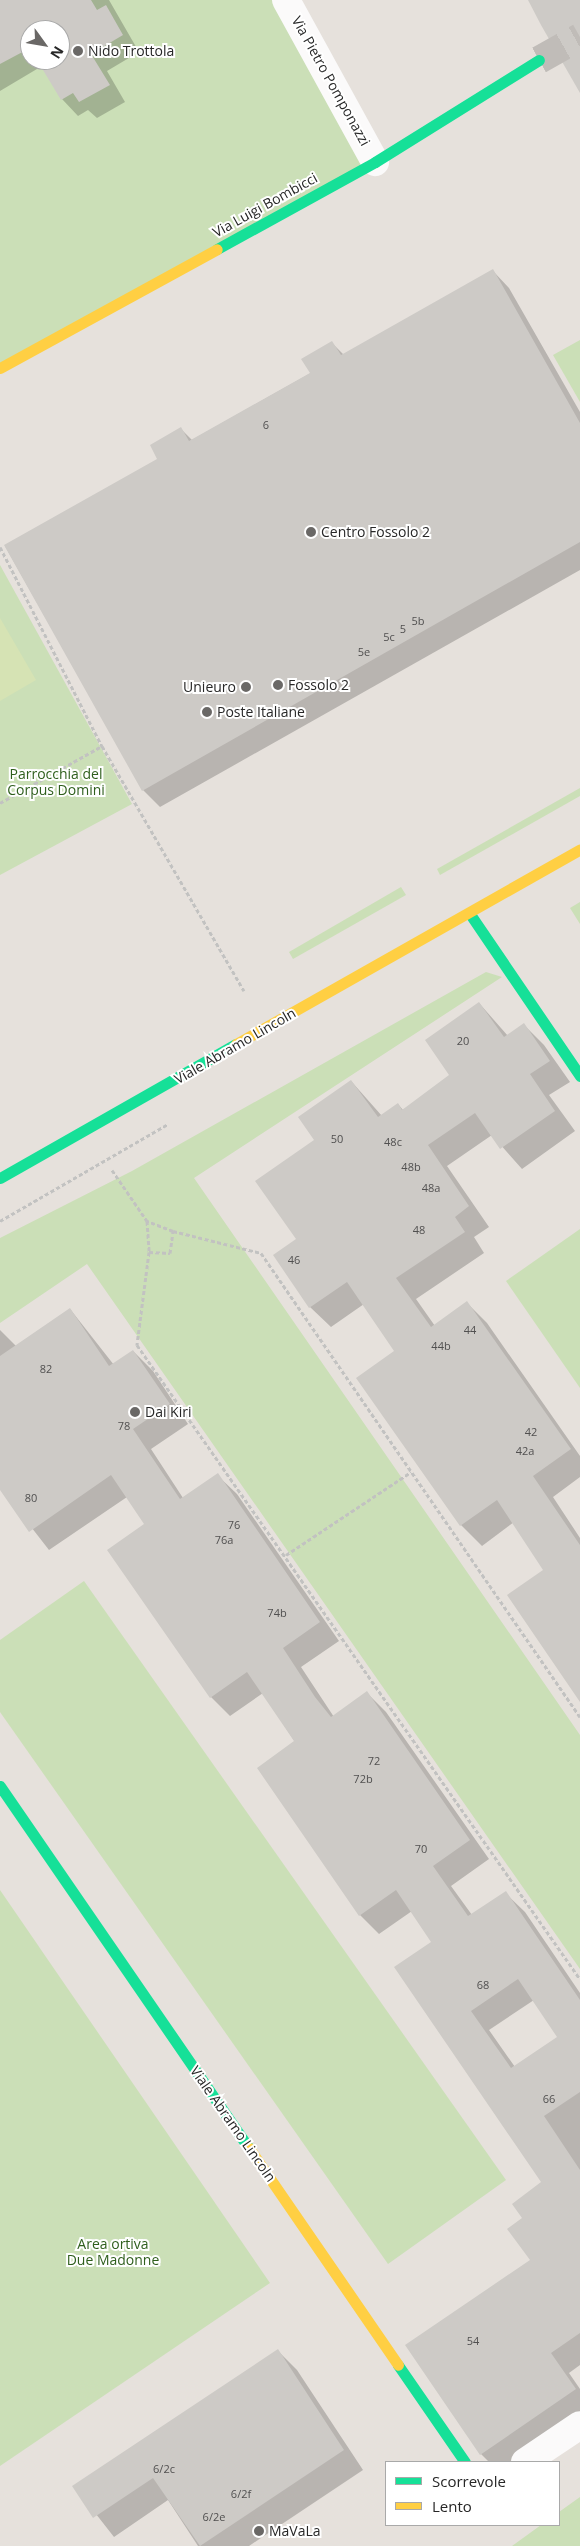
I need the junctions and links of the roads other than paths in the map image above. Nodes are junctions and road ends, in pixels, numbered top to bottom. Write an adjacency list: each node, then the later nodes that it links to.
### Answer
1 (286, 0): 3 (street, Via Pietro Pomponazzi)
2 (539, 60): 3 (street, Via Luigi Bombicci)
3 (375, 162): 4 (street, Via Luigi Bombicci)
4 (0, 368)
5 (580, 849): 6 (street, Viale Abramo Lincoln)
6 (470, 914): 7 (street); 8 (street, Viale Abramo Lincoln)
7 (580, 1076)
8 (0, 1178)
9 (0, 1786): 11 (street, Viale Abramo Lincoln)
10 (580, 2425): 12 (street)
11 (464, 2461)
12 (526, 2461)

